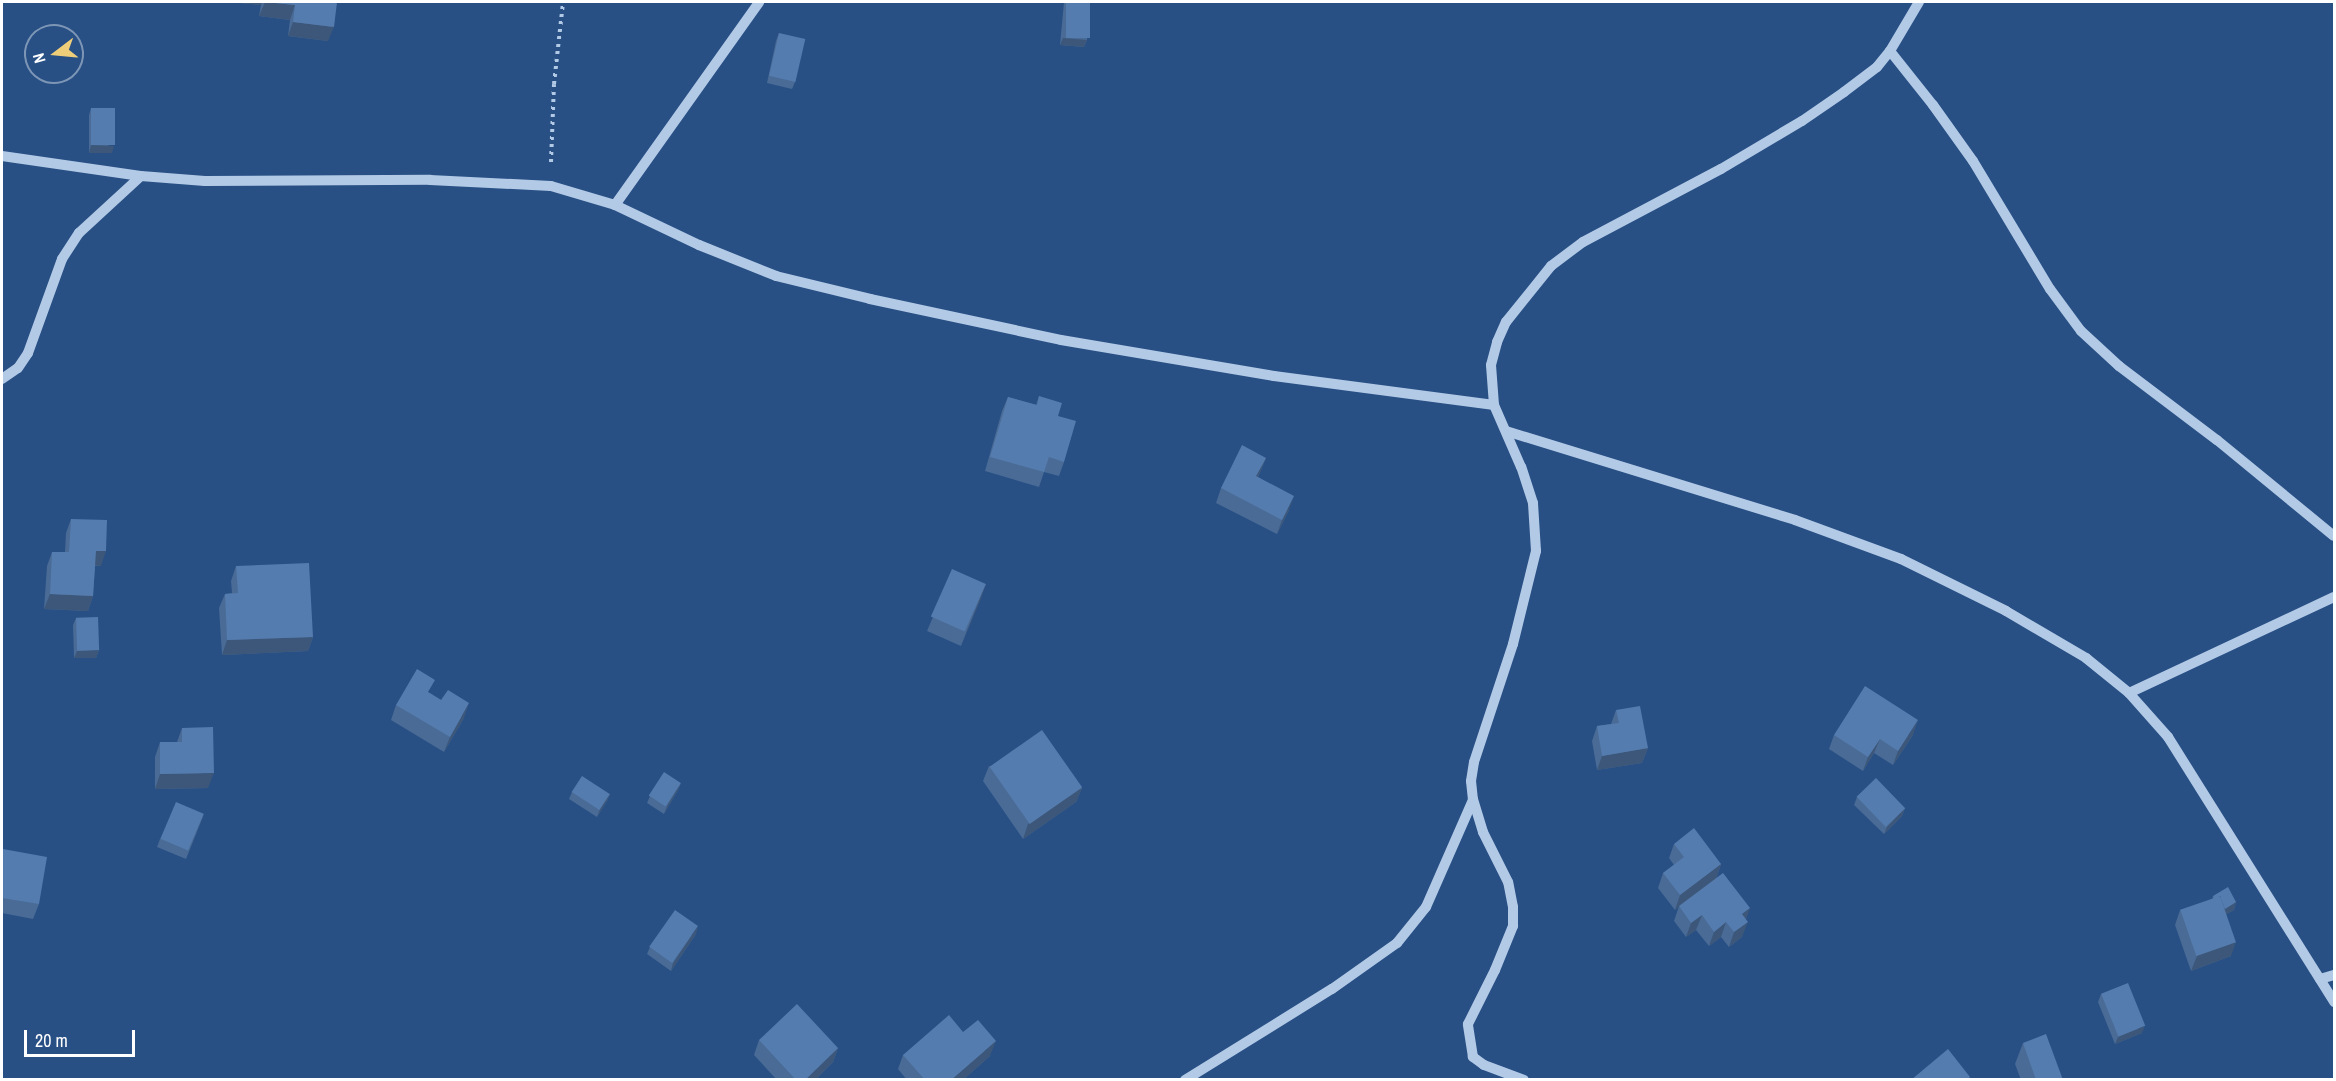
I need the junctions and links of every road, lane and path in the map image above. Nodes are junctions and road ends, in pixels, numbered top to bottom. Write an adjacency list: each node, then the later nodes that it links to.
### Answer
1 (562, 2): 7 (path)
2 (759, 2): 8 (street)
3 (1919, 2): 4 (street)
4 (1890, 51): 10 (street); 12 (street)
5 (2, 156): 6 (street)
6 (141, 176): 7 (street); 9 (street)
7 (550, 186): 8 (street)
8 (615, 205): 10 (street)
9 (3, 381)
10 (1494, 405): 11 (street)
11 (1506, 431): 14 (street); 15 (street)
12 (2334, 536)
13 (2334, 597): 14 (street)
14 (2129, 693): 17 (street)
15 (1473, 800): 19 (street); 20 (street)
16 (2334, 975): 17 (street)
17 (2320, 979): 18 (street)
18 (2334, 1002)
19 (1185, 1080)
20 (1524, 1080)

